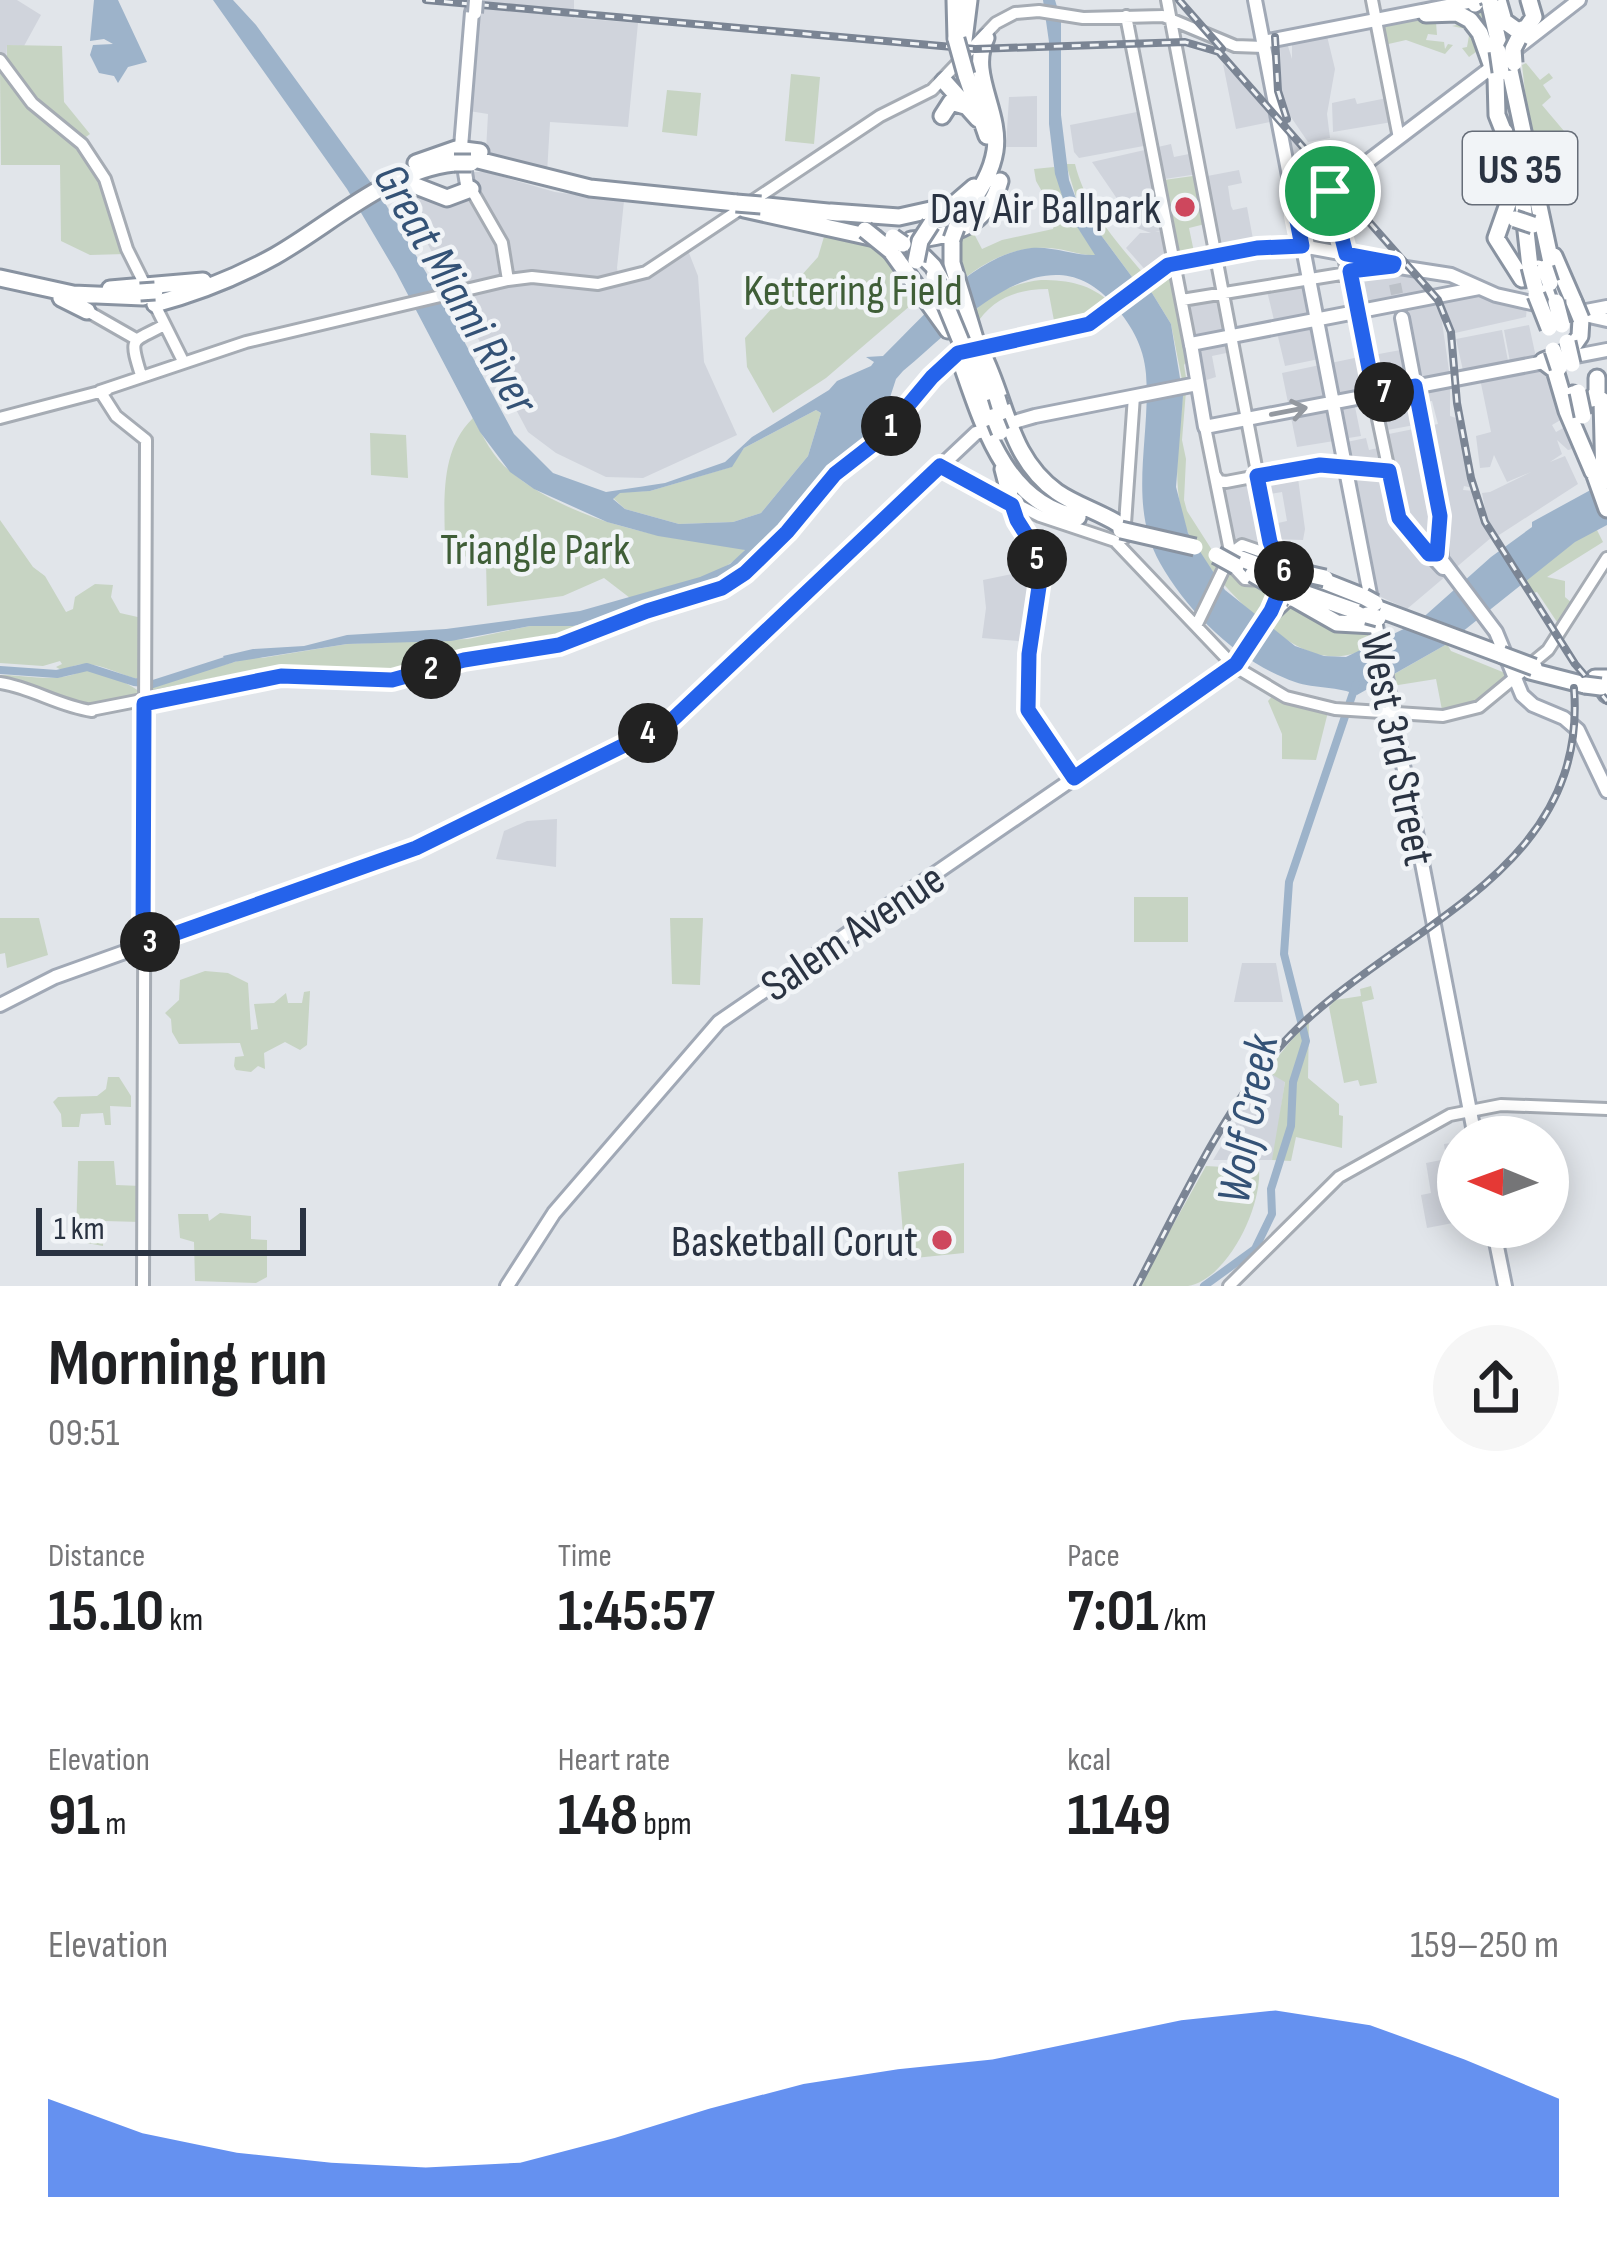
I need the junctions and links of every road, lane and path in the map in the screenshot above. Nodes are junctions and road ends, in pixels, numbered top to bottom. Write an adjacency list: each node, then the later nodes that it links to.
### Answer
1 (962, 0): 24 (highway, bridge)
2 (1255, 0): 15 (main road, West 3rd Street)
3 (1372, 0): 13 (main road)
4 (1531, 0): 6 (highway); 16 (highway)
5 (1579, 0): 9 (main road)
6 (1486, 2): 10 (highway); 16 (highway)
7 (474, 6): 23 (main road)
8 (1018, 7): 12 (main road); 14 (main road); 18 (main road)
9 (1559, 7): 16 (main road)
10 (1434, 11): 13 (main road); 16 (highway)
11 (1169, 14): 12 (main road); 15 (main road); 38 (main road)
12 (1126, 16): 40 (main road)
13 (1377, 22): 15 (main road); 21 (main road)
14 (986, 38): 18 (main road); 24 (highway)
15 (1263, 45): 32 (main road, West 3rd Street)
16 (1505, 58): 21 (main road); 22 (highway, US 35); 28 (highway, US 35); 33 (highway)
17 (0, 59): 58 (main road)
18 (946, 85): 19 (highway); 46 (main road)
19 (970, 110): 20 (highway); 24 (highway)
20 (942, 116)
21 (1396, 136): 29 (main road)
22 (1525, 142): 28 (highway, US 35); 43 (highway)
23 (462, 155): 25 (highway); 26 (main road); 26 (highway); 27 (highway); 27 (highway)
24 (990, 167): 31 (highway); 34 (highway, bridge); 34 (highway); 44 (highway)
25 (382, 188): 26 (highway); 37 (highway)
26 (469, 190): 46 (main road)
27 (623, 194): 30 (highway)
28 (1530, 194): 43 (highway, US 35)
29 (1328, 195): 32 (main road); 36 (main road)
30 (746, 207): 31 (highway); 34 (highway)
31 (824, 214): 34 (highway, bridge); 34 (highway)
32 (1296, 216): 35 (main road, West 3rd Street)
33 (1498, 243): 39 (highway); 43 (highway, bridge)
34 (904, 245): 44 (highway); 44 (highway)
35 (1302, 246): 36 (main road); 38 (main road); 45 (main road, West 3rd Street)
36 (1346, 254): 41 (main road); 42 (main road)
37 (270, 256): 58 (highway); 58 (highway)
38 (1215, 256): 40 (main road); 50 (main road)
39 (1507, 259): 43 (highway); 48 (highway)
40 (1174, 264): 51 (main road); 103 (main road)
41 (1393, 264): 42 (main road); 49 (main road); 52 (main road)
42 (1350, 271): 45 (main road); 55 (main road)
43 (1543, 275): 59 (highway); 59 (highway, bridge); 59 (highway)
44 (933, 277): 63 (highway, bridge); 63 (highway); 63 (highway); 63 (highway, bridge)
45 (1308, 279): 50 (main road); 56 (main road, West 3rd Street)
46 (508, 280): 58 (main road)
47 (1, 281): 54 (highway); 58 (highway); 58 (highway)
48 (1504, 283)
49 (1473, 287): 52 (main road); 59 (main road)
50 (1222, 296): 51 (main road); 60 (main road)
51 (1182, 300): 62 (main road)
52 (1399, 303): 55 (main road); 67 (main road)
53 (1607, 307): 59 (main road)
54 (87, 311): 61 (main road)
55 (1358, 311): 56 (main road); 70 (main road)
56 (1316, 320): 60 (main road); 72 (main road, West 3rd Street)
57 (1607, 320): 59 (main road)
58 (164, 323): 61 (main road); 65 (main road); 65 (main road)
59 (1561, 334): 64 (main road); 67 (main road); 73 (highway); 73 (highway)
60 (1231, 336): 62 (main road); 75 (main road)
61 (130, 337): 65 (main road)
62 (1190, 345): 68 (main road)
63 (969, 347): 76 (highway); 76 (highway); 76 (highway)
64 (1607, 350)
65 (152, 374): 69 (main road)
66 (1598, 378): 73 (highway)
67 (1415, 386): 70 (main road); 90 (main road)
68 (1192, 388): 71 (main road); 78 (main road)
69 (105, 392): 74 (main road); 103 (main road)
70 (1374, 394): 72 (main road); 82 (main road)
71 (1134, 398): 76 (main road); 89 (main road)
72 (1331, 403): 75 (main road, one-way to 72); 81 (main road, West 3rd Street)
73 (1575, 409): 77 (highway)
74 (0, 418)
75 (1246, 419): 78 (main road); 83 (main road)
76 (998, 422): 79 (highway); 80 (main road); 88 (highway); 89 (highway); 89 (highway)
77 (1596, 422): 85 (highway); 87 (highway)
78 (1205, 427): 84 (main road)
79 (998, 455): 86 (highway); 88 (highway)
80 (945, 462): 86 (main road); 107 (main road)
81 (1344, 467): 82 (main road); 83 (main road); 97 (main road, West 3rd Street)
82 (1389, 471): 90 (main road)
83 (1257, 476): 84 (main road); 94 (main road)
84 (1220, 479): 92 (main road)
85 (1606, 492)
86 (1015, 508): 89 (main road); 95 (main road)
87 (1607, 509)
88 (1078, 517): 89 (highway)
89 (1118, 532): 92 (highway, bridge); 98 (main road)
90 (1434, 553): 100 (main road)
91 (1607, 557): 100 (main road)
92 (1233, 558): 94 (highway); 94 (highway, bridge); 98 (main road)
93 (1043, 566): 95 (main road)
94 (1283, 572): 96 (highway); 97 (highway); 97 (highway, bridge)
95 (1040, 583): 105 (main road)
96 (1272, 611): 99 (main road, Salem Avenue)
97 (1380, 613): 100 (highway); 104 (main road, West 3rd Street)
98 (1195, 622): 99 (main road)
99 (1232, 668): 104 (main road); 105 (main road, Salem Avenue)
100 (1516, 674): 102 (highway); 104 (main road); 106 (main road)
101 (0, 683): 103 (main road)
102 (1598, 685)
103 (144, 700): 107 (main road)
104 (1395, 713): 109 (main road, West 3rd Street)
105 (1074, 778): 114 (main road, Salem Avenue)
106 (1607, 791)
107 (143, 945): 108 (main road); 113 (main road)
108 (0, 1005)
109 (1467, 1108): 110 (main road); 110 (main road); 111 (main road, West 3rd Street); 115 (main road); 115 (main road)
110 (1607, 1111)
111 (1469, 1116)
112 (1497, 1248): 116 (main road)
113 (143, 1286)
114 (507, 1286)
115 (1236, 1286)
116 (1504, 1286)

